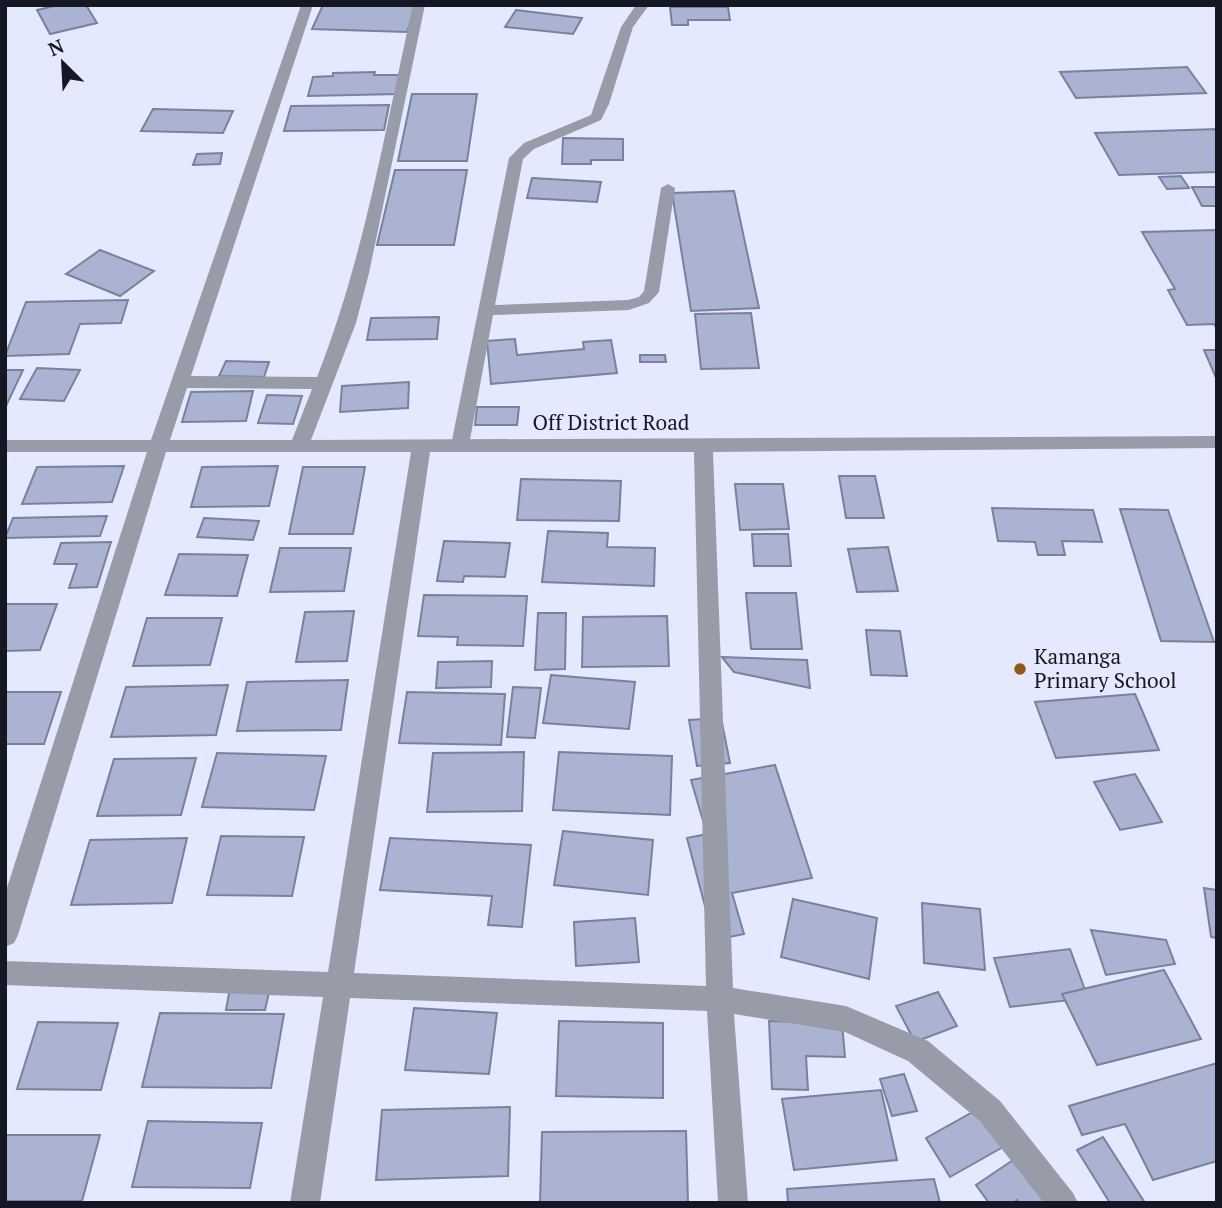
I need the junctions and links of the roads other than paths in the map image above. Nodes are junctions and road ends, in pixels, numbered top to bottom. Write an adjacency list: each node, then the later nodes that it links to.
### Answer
1 (307, 5): 6 (street)
2 (419, 5): 7 (street)
3 (643, 5): 5 (lane)
4 (668, 188): 5 (lane)
5 (486, 310): 12 (lane)
6 (180, 382): 7 (street); 9 (street)
7 (324, 383): 10 (street)
8 (1217, 442): 14 (street, Off District Road)
9 (159, 444): 10 (street, Off District Road); 13 (street, Off District Road); 15 (street)
10 (300, 444): 11 (street, Off District Road)
11 (422, 444): 12 (street, Off District Road); 17 (street)
12 (460, 444): 14 (street, Off District Road)
13 (5, 446)
14 (703, 446): 18 (street)
15 (5, 935)
16 (5, 973): 17 (street)
17 (337, 983): 18 (street); 19 (street)
18 (720, 999): 20 (street); 21 (street)
19 (305, 1203)
20 (733, 1203)
21 (1063, 1203)

